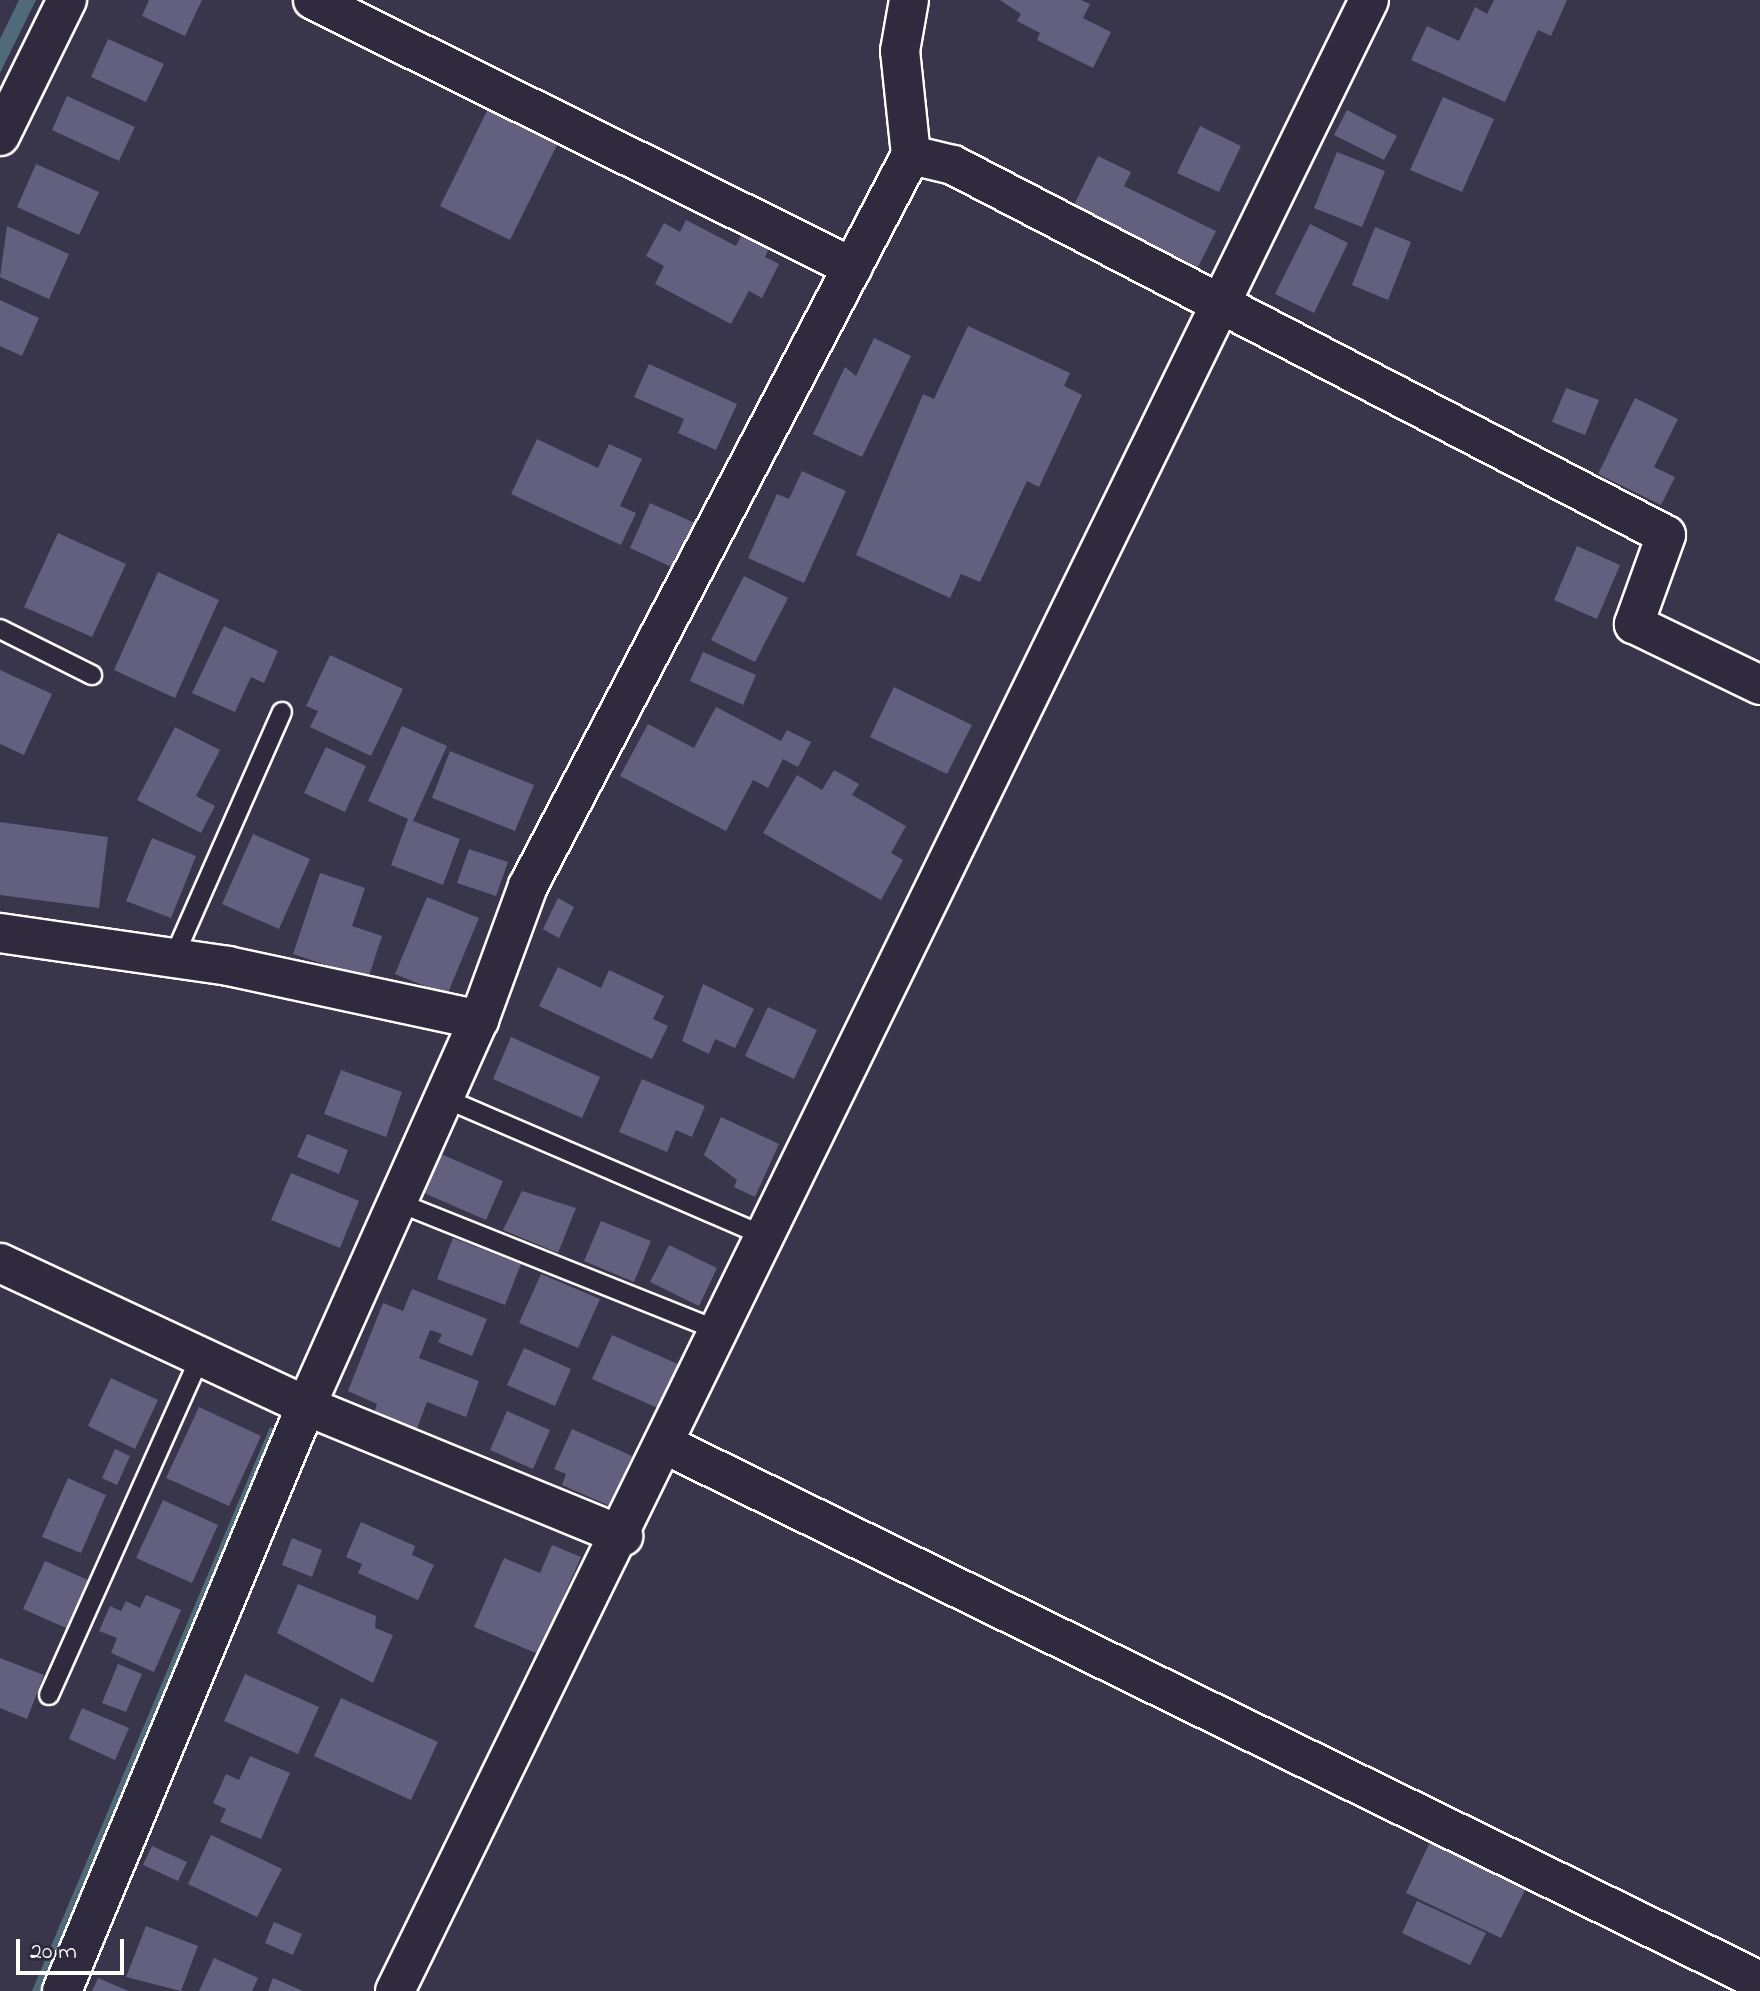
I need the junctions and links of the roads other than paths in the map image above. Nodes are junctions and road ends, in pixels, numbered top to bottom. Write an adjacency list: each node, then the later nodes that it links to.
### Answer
1 (67, 0): 5 (street)
2 (313, 0): 7 (street)
3 (909, 0): 6 (street)
4 (1369, 0): 8 (street)
5 (0, 136)
6 (911, 155): 7 (street); 8 (street)
7 (852, 267): 15 (street)
8 (1219, 304): 11 (street); 18 (street)
9 (0, 629): 10 (lane)
10 (92, 675)
11 (1760, 685)
12 (282, 712): 14 (lane)
13 (0, 933): 14 (street)
14 (173, 959): 15 (street)
15 (479, 1020): 16 (street)
16 (444, 1098): 17 (street); 18 (lane)
17 (397, 1202): 20 (lane); 22 (street)
18 (765, 1236): 20 (street)
19 (0, 1263): 21 (street)
20 (719, 1331): 23 (street)
21 (200, 1357): 22 (street); 25 (lane)
22 (306, 1406): 24 (street); 27 (street)
23 (664, 1444): 24 (street); 26 (street)
24 (623, 1536): 28 (street)
25 (49, 1695)
26 (1760, 1981)
27 (62, 1991)
28 (395, 1991)

